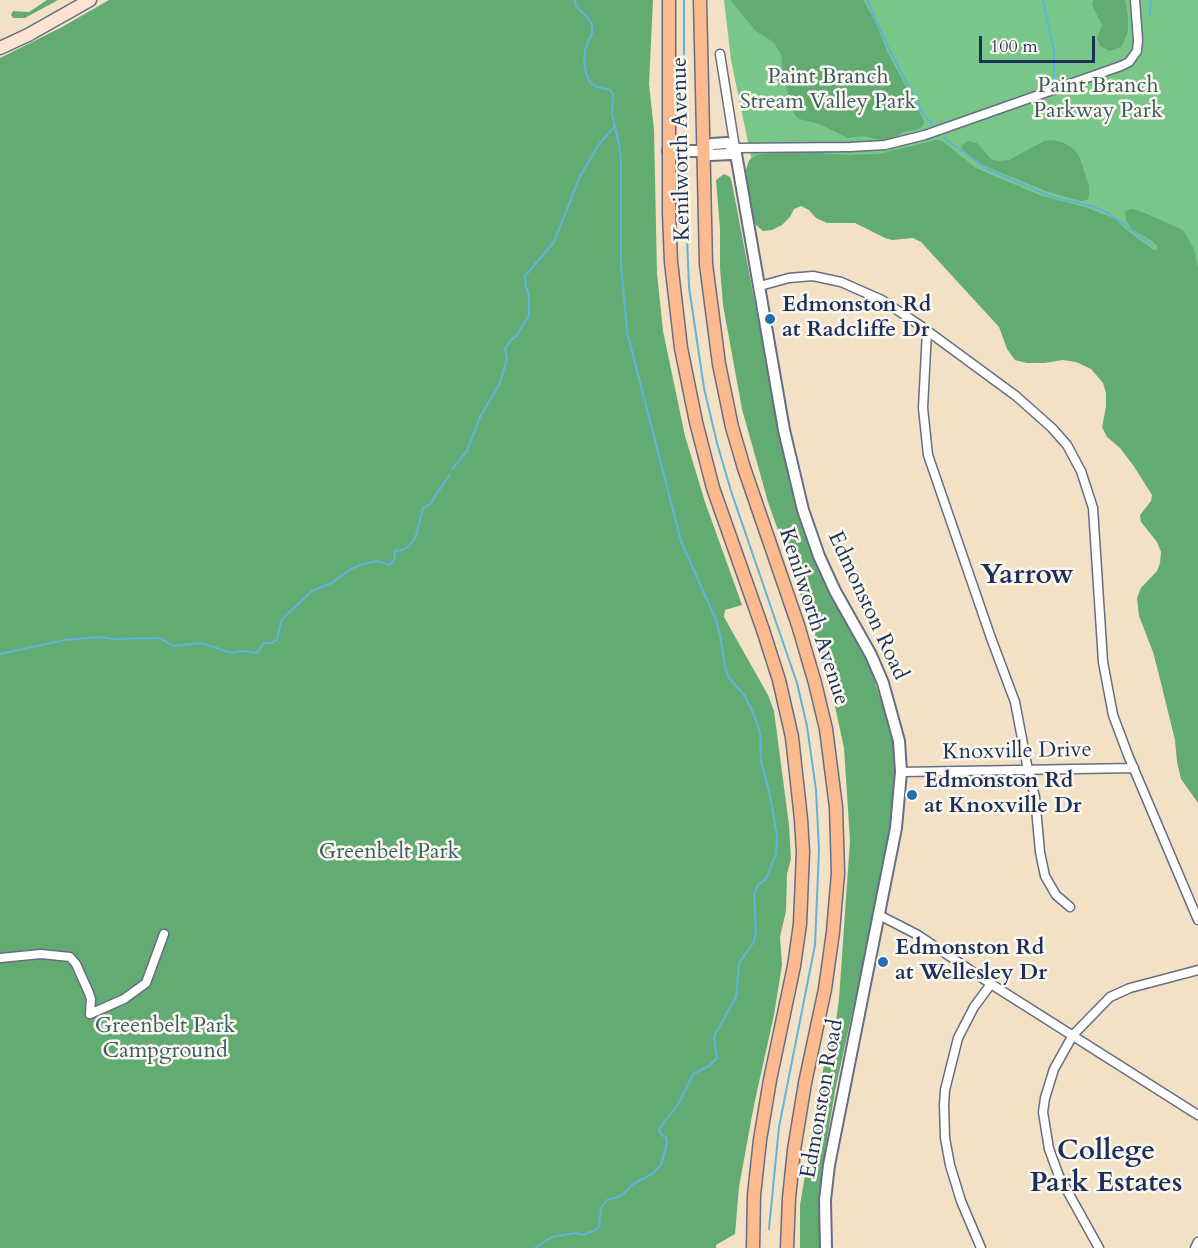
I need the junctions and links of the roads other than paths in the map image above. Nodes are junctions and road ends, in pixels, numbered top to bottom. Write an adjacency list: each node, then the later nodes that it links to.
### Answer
1 (90, 0): 5 (main road)
2 (669, 0): 9 (main road, Kenilworth Avenue)
3 (700, 0): 8 (main road, Kenilworth Avenue)
4 (1135, 0): 7 (street)
5 (0, 48)
6 (720, 54): 7 (street, Edmonston Road)
7 (735, 148): 8 (street); 10 (street, Edmonston Road)
8 (702, 151): 9 (street); 26 (main road, Kenilworth Avenue)
9 (668, 152): 25 (main road, Kenilworth Avenue)
10 (760, 286): 11 (street); 14 (street, Edmonston Road)
11 (927, 331): 12 (street); 13 (street)
12 (1134, 768): 13 (street, Knoxville Drive); 17 (street)
13 (1028, 770): 14 (street, Knoxville Drive); 15 (street)
14 (901, 772): 16 (street, Edmonston Road)
15 (1070, 908)
16 (879, 915): 21 (street); 27 (street, Edmonston Road)
17 (1198, 920)
18 (164, 934): 19 (street)
19 (0, 958)
20 (1198, 970): 22 (street)
21 (991, 984): 22 (street); 28 (street)
22 (1073, 1035): 23 (street); 29 (street)
23 (1198, 1115)
24 (1198, 1242): 30 (street)
25 (753, 1248)
26 (787, 1248)
27 (826, 1248)
28 (981, 1248)
29 (1099, 1248)
30 (1195, 1248)

